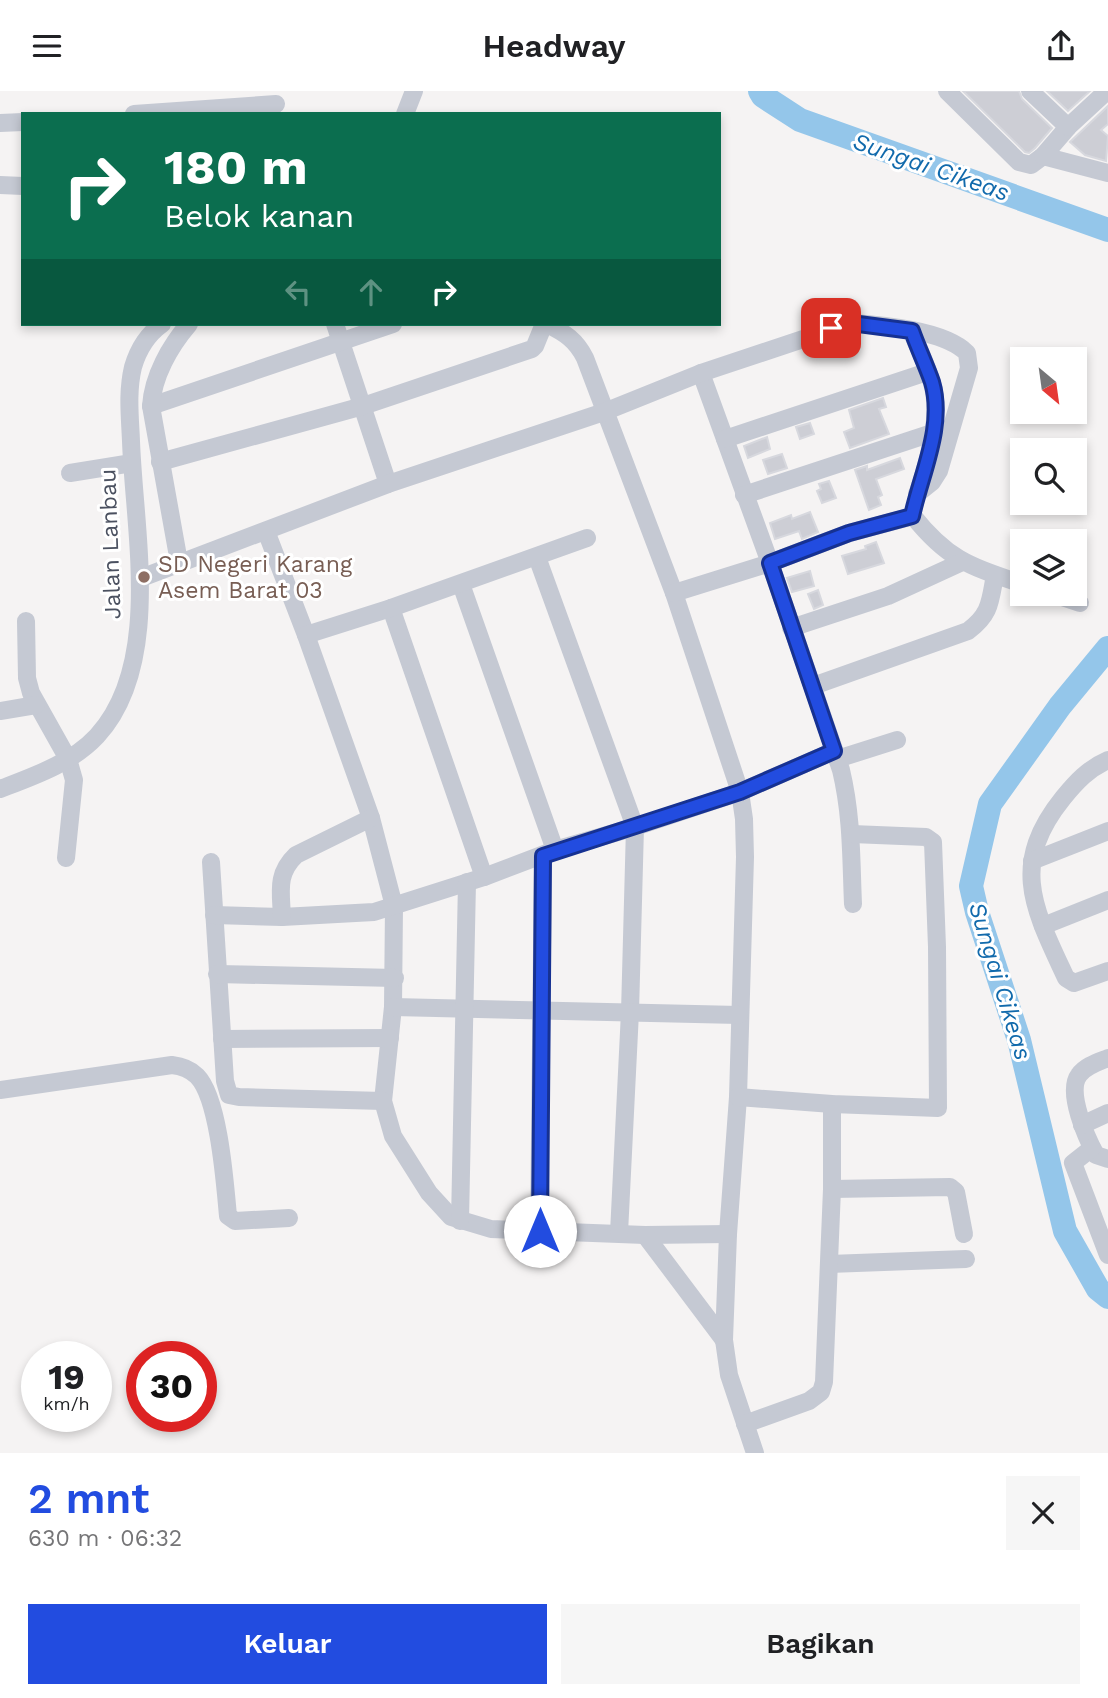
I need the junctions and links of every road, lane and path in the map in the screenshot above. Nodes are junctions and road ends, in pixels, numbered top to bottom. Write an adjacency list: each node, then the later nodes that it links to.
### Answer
1 (414, 91): 7 (street)
2 (947, 91): 11 (street)
3 (1030, 91): 10 (street)
4 (1107, 91): 10 (street)
5 (276, 103): 6 (street)
6 (160, 112)
7 (406, 112)
8 (21, 122): 9 (street)
9 (0, 123)
10 (1068, 127): 11 (street)
11 (1043, 156): 12 (street)
12 (1108, 173)
13 (0, 185): 14 (street)
14 (21, 186)
15 (154, 326): 31 (street, Jalan Lanbau)
16 (187, 326): 25 (street)
17 (336, 326): 22 (street)
18 (387, 326): 22 (street)
19 (545, 326): 26 (street)
20 (550, 326): 27 (street)
21 (912, 331): 23 (street); 24 (street); 34 (street)
22 (341, 342): 25 (street); 26 (street)
23 (927, 372): 28 (street); 29 (street)
24 (701, 373): 27 (street); 29 (street)
25 (151, 406): 30 (street)
26 (362, 406): 30 (street); 33 (street)
27 (604, 412): 33 (street); 47 (street)
28 (932, 433): 34 (street); 35 (street)
29 (724, 439): 35 (street)
30 (160, 462): 40 (street)
31 (132, 463): 32 (street); 44 (street, Jalan Lanbau)
32 (70, 473)
33 (388, 484): 37 (street)
34 (917, 494): 36 (street)
35 (744, 495): 42 (street)
36 (912, 516): 41 (street); 42 (street)
37 (267, 531): 40 (street); 51 (street)
38 (587, 538): 39 (street)
39 (537, 557): 46 (street); 62 (street)
40 (178, 562): 44 (street)
41 (962, 562): 43 (street); 50 (street)
42 (770, 563): 47 (street); 50 (street)
43 (995, 575): 45 (street); 52 (street)
44 (141, 578): 57 (street, Jalan Lanbau)
45 (1010, 580)
46 (461, 584): 48 (street); 65 (street)
47 (674, 593): 60 (street)
48 (391, 608): 51 (street); 69 (street)
49 (26, 621): 53 (street)
50 (791, 628): 52 (street)
51 (306, 635): 61 (street)
52 (813, 686): 56 (street)
53 (36, 705): 54 (street); 57 (street)
54 (0, 711)
55 (897, 740): 56 (street)
56 (836, 755): 60 (street); 64 (street)
57 (68, 759): 59 (street, Jalan Lanbau); 66 (street)
58 (1108, 760): 67 (street)
59 (0, 789)
60 (740, 792): 62 (street); 83 (street)
61 (370, 818): 72 (street); 74 (street)
62 (635, 827): 65 (street); 82 (street)
63 (1108, 831): 67 (street)
64 (852, 834): 71 (street); 90 (street)
65 (549, 853): 69 (street); 81 (street)
66 (65, 858)
67 (1031, 861): 75 (street)
68 (211, 862): 73 (street)
69 (476, 879): 72 (street); 80 (street)
70 (1108, 900): 75 (street)
71 (853, 904)
72 (394, 906): 74 (street); 78 (street)
73 (214, 915): 74 (street); 77 (street)
74 (282, 917)
75 (1043, 926): 76 (street)
76 (1108, 971)
77 (217, 974): 78 (street); 85 (street)
78 (395, 978): 79 (street)
79 (393, 1007): 80 (street); 84 (street)
80 (466, 1009): 81 (street); 97 (street)
81 (541, 1011): 82 (street); 98 (street)
82 (630, 1012): 83 (street); 99 (street)
83 (739, 1015): 88 (street)
84 (390, 1038): 85 (street); 89 (street)
85 (222, 1039): 89 (street)
86 (1108, 1058): 92 (street)
87 (0, 1090): 96 (street)
88 (737, 1097): 90 (street); 100 (street)
89 (383, 1101): 97 (street)
90 (832, 1104): 95 (street)
91 (1108, 1113): 92 (street)
92 (1082, 1125): 93 (street)
93 (1092, 1149): 94 (street); 103 (street)
94 (1108, 1159)
95 (832, 1189): 101 (street); 105 (street)
96 (289, 1218)
97 (460, 1221): 98 (street)
98 (540, 1231): 99 (street)
99 (619, 1233): 102 (street)
100 (728, 1234): 102 (street); 106 (street)
101 (964, 1234)
102 (645, 1235): 106 (street)
103 (1108, 1255)
104 (966, 1259): 105 (street)
105 (829, 1264): 107 (street)
106 (724, 1341): 107 (street)
107 (745, 1424): 108 (street)
108 (755, 1453)

